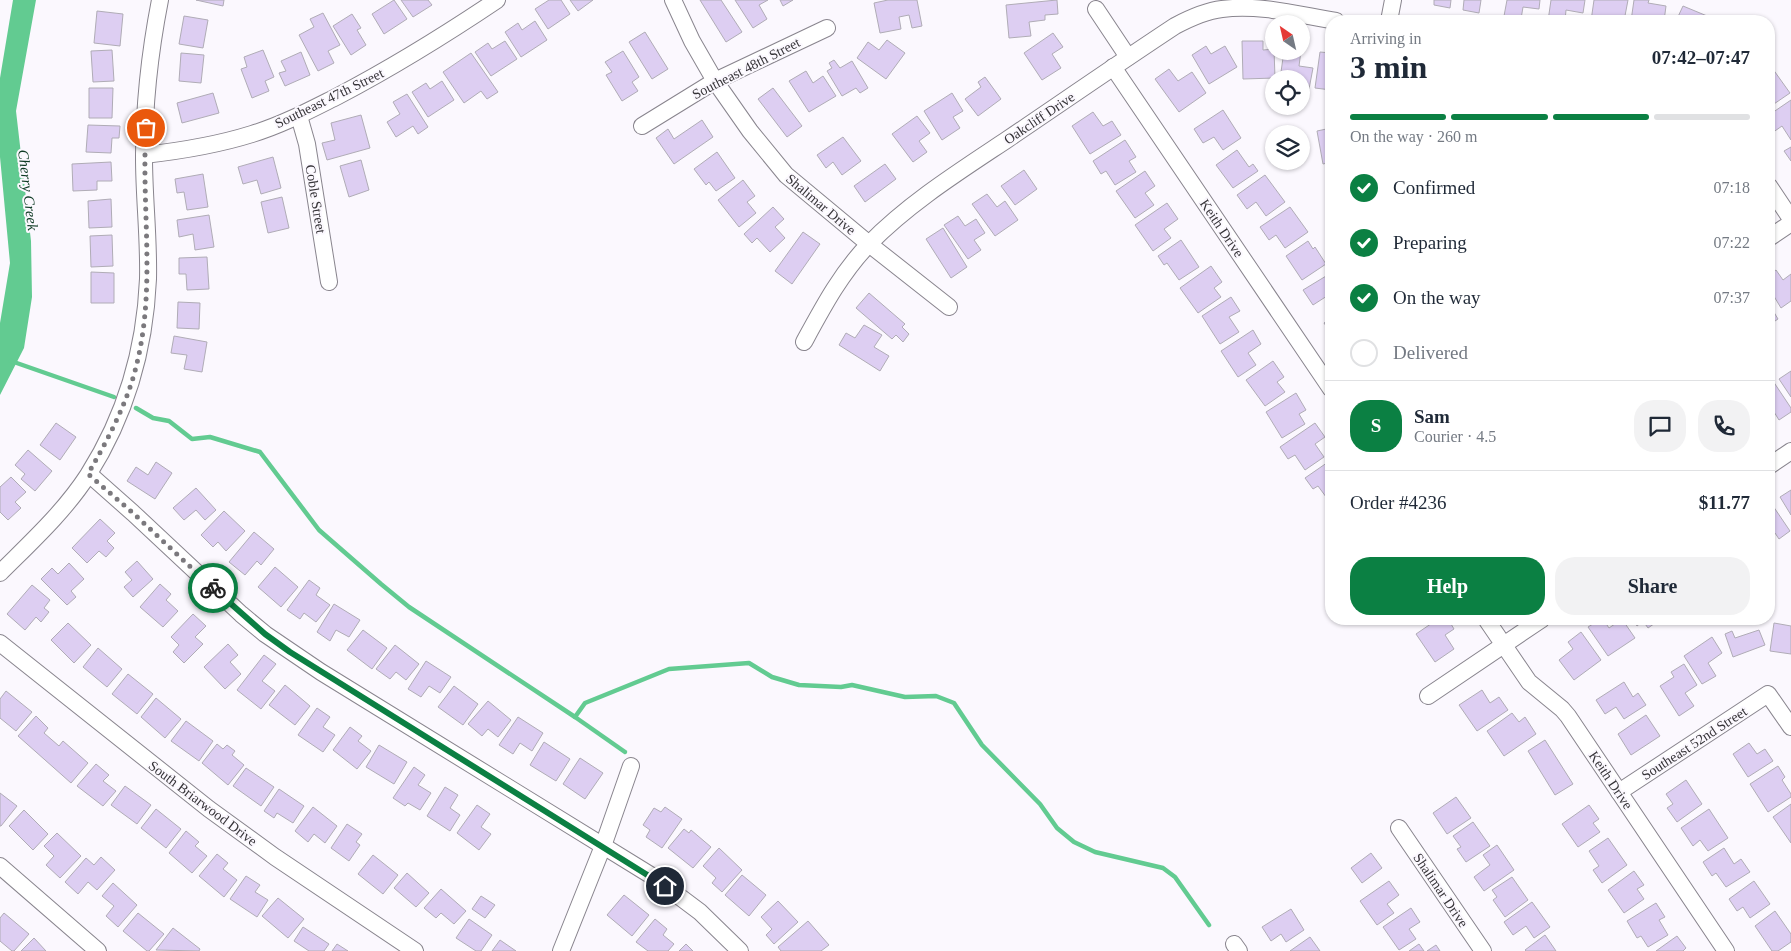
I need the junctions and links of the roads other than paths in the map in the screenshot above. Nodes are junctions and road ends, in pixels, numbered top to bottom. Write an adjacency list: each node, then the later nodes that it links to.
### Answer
1 (160, 0): 14 (street)
2 (497, 0): 12 (street, Southeast 47th Street)
3 (673, 0): 11 (street, Shalimar Drive)
4 (1392, 0): 6 (street)
5 (1096, 9): 9 (street)
6 (1390, 15)
7 (1325, 19): 9 (street, Oakcliff Drive)
8 (827, 28): 11 (street, Southeast 48th Street)
9 (1128, 57): 10 (street, Oakcliff Drive)
10 (1113, 67): 19 (street, Oakcliff Drive); 23 (street, Keith Drive)
11 (715, 81): 13 (street, Southeast 48th Street); 19 (street, Shalimar Drive)
12 (299, 116): 14 (street, Southeast 47th Street); 20 (street, Coble Street)
13 (642, 126)
14 (144, 155): 26 (street)
15 (1775, 195): 16 (street)
16 (1791, 219)
17 (1791, 223): 18 (street)
18 (1775, 234)
19 (869, 244): 21 (street, Shalimar Drive); 22 (street, Oakcliff Drive)
20 (329, 282)
21 (949, 307)
22 (804, 342)
23 (1325, 380)
24 (1791, 451): 25 (street)
25 (1775, 462)
26 (88, 474): 27 (street); 37 (street)
27 (0, 573)
28 (1490, 625): 31 (street, Keith Drive)
29 (1533, 625): 31 (street)
30 (0, 643): 40 (street, South Briarwood Drive)
31 (1504, 644): 32 (street); 35 (street, Keith Drive)
32 (1428, 696)
33 (1791, 727): 35 (street, Southeast 52nd Street)
34 (631, 766): 37 (street)
35 (1619, 792): 44 (street, Keith Drive)
36 (1400, 828): 43 (street, Shalimar Drive)
37 (602, 846): 41 (street); 42 (street)
38 (0, 866): 39 (street)
39 (98, 951)
40 (415, 951)
41 (561, 951)
42 (740, 951)
43 (1483, 951)
44 (1726, 951)

